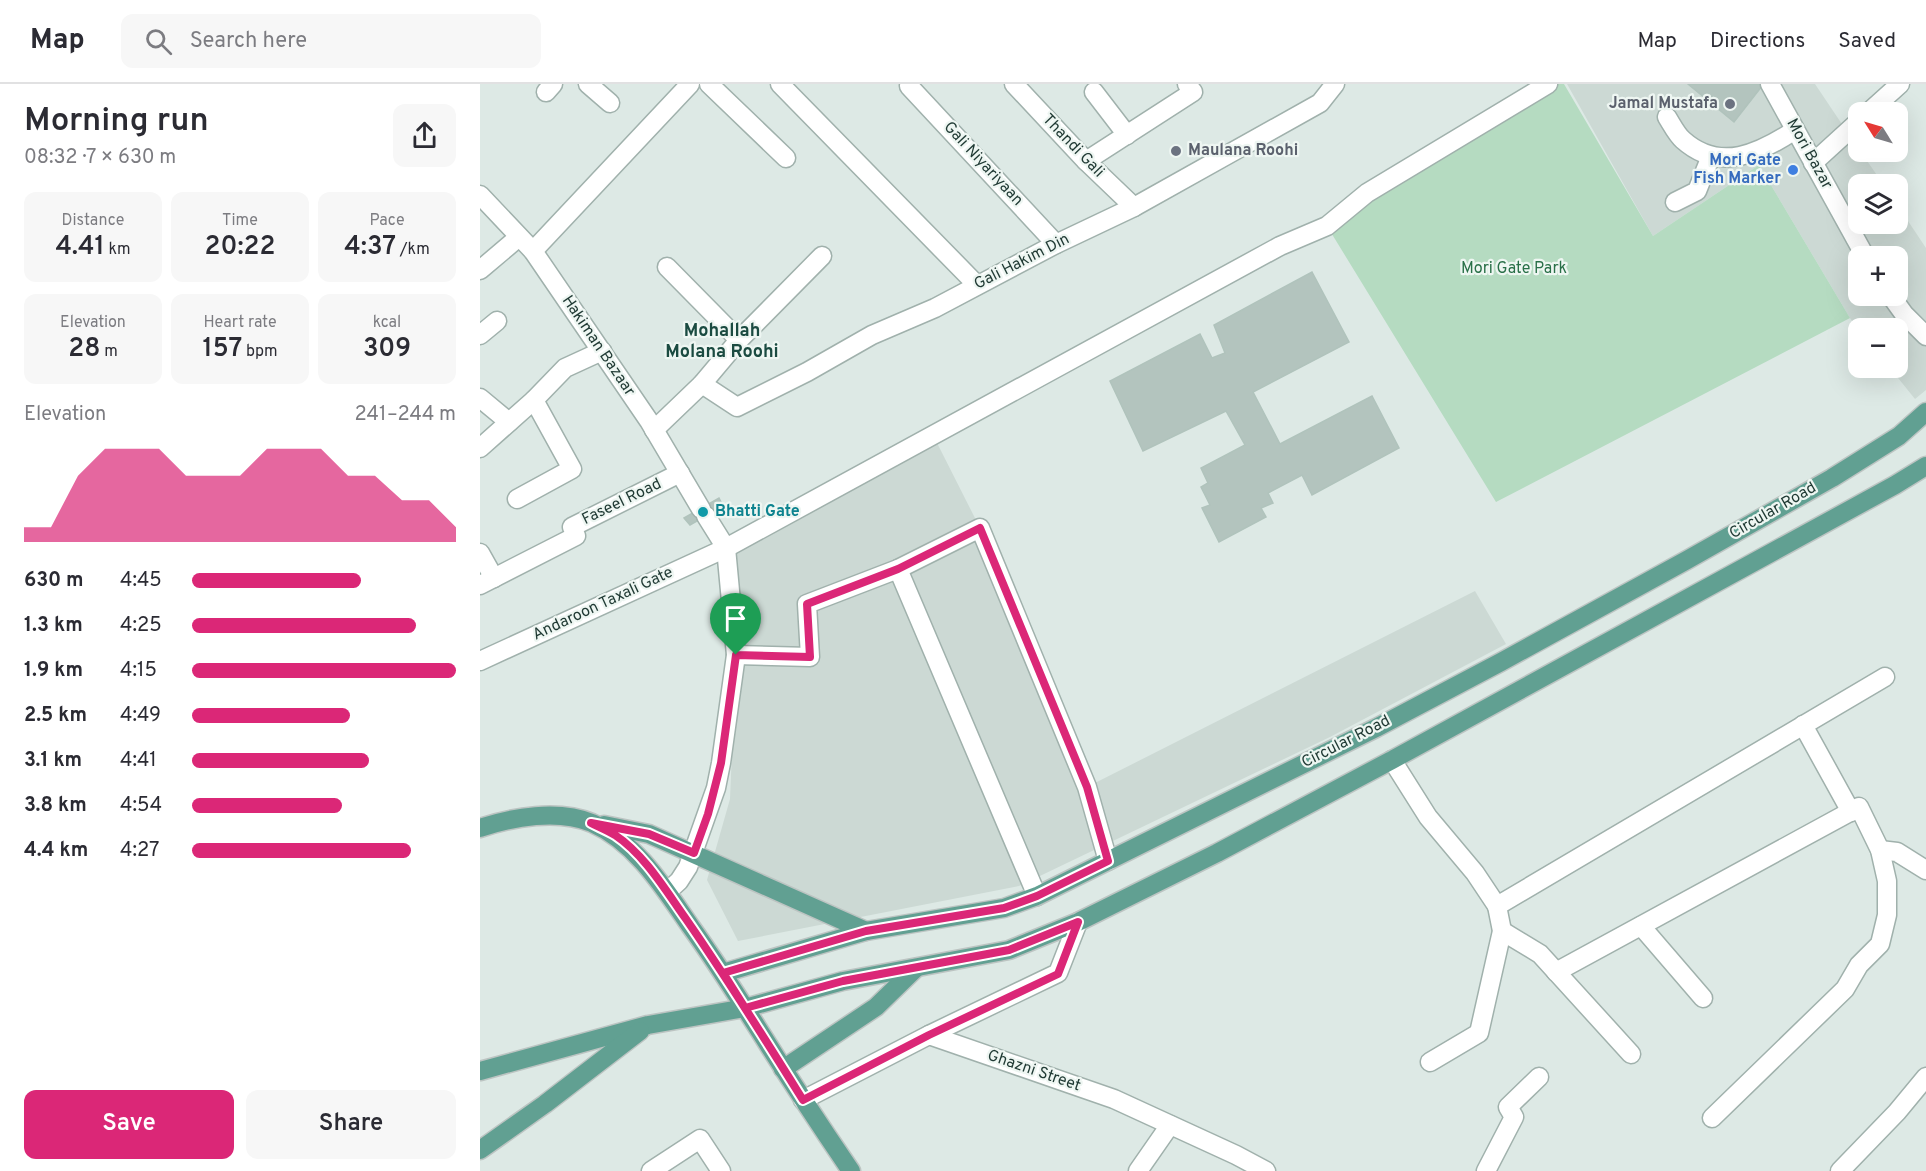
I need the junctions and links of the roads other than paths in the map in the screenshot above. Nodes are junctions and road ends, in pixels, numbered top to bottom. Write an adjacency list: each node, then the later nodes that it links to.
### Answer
1 (588, 84): 14 (street)
2 (690, 84): 29 (street)
3 (710, 84): 20 (street)
4 (780, 84): 33 (street)
5 (1014, 84): 21 (street, Thandi Gali)
6 (1187, 84): 18 (street)
7 (1335, 84): 25 (street, Gali Hakim Din)
8 (1548, 84): 50 (street, Andaroon Taxali Gate)
9 (1770, 84): 16 (street, Mori Bazar)
10 (1900, 84): 13 (street)
11 (909, 86): 27 (street, Gali Niyariyaan)
12 (1094, 92): 18 (street)
13 (1880, 102)
14 (610, 103)
15 (1667, 117): 19 (street)
16 (1795, 130): 19 (street); 22 (street, Mori Bazar)
17 (1848, 131): 22 (street)
18 (1127, 135): 21 (street)
19 (1711, 156): 24 (street)
20 (786, 158)
21 (1086, 161): 25 (street, Thandi Gali)
22 (1814, 163): 28 (street, Mori Bazar)
23 (480, 195): 26 (street, Hakiman Bazaar)
24 (1675, 202)
25 (1134, 207): 27 (street, Gali Hakim Din)
26 (519, 237): 29 (street, Hakiman Bazaar); 32 (street)
27 (1056, 244): 33 (street, Gali Hakim Din)
28 (1860, 246)
29 (533, 251): 39 (street, Hakiman Bazaar)
30 (822, 256): 38 (street)
31 (667, 267): 38 (street)
32 (480, 270)
33 (976, 284): 40 (street, Gali Hakim Din)
34 (1898, 306): 37 (street)
35 (497, 321): 36 (street)
36 (480, 335)
37 (1926, 336)
38 (740, 340): 40 (street)
39 (602, 351): 42 (street); 45 (street, Hakiman Bazaar)
40 (702, 384): 45 (street)
41 (480, 398): 44 (street)
42 (534, 400): 44 (street); 49 (street)
43 (1926, 412): 64 (main road, Circular Road)
44 (509, 422): 46 (street)
45 (654, 430): 48 (street, Hakiman Bazaar)
46 (480, 448)
47 (1926, 466): 58 (main road, Circular Road)
48 (680, 473): 50 (street, Hakiman Bazaar); 53 (street, Faseel Road)
49 (517, 499)
50 (726, 548): 54 (street); 55 (street, Andaroon Taxali Gate)
51 (480, 553): 53 (street)
52 (898, 569): 54 (street); 64 (street); 67 (street)
53 (487, 582)
54 (736, 655): 63 (street)
55 (480, 661)
56 (1885, 677): 57 (street)
57 (1803, 725): 59 (street); 68 (street)
58 (1392, 760): 68 (street); 69 (main road, Circular Road)
59 (1851, 812): 62 (street); 70 (street)
60 (591, 823): 61 (main road); 63 (main road); 66 (main road)
61 (480, 828)
62 (1880, 850): 65 (street); 87 (street)
63 (694, 853): 66 (street); 71 (main road)
64 (1108, 861): 67 (main road, Circular Road)
65 (1926, 870)
66 (667, 892): 75 (main road)
67 (1037, 896): 71 (main road, Circular Road)
68 (1497, 906): 72 (street)
69 (1078, 922): 73 (main road, Circular Road); 79 (street)
70 (1641, 926): 74 (street); 76 (street)
71 (866, 931): 75 (main road, Circular Road)
72 (1502, 931): 74 (street); 81 (street)
73 (916, 968): 77 (main road, Circular Road); 82 (main road)
74 (1556, 972): 80 (street)
75 (723, 973): 77 (main road)
76 (1703, 998)
77 (745, 1008): 78 (main road, Circular Road); 82 (main road)
78 (648, 1025): 83 (main road, Circular Road); 89 (main road)
79 (929, 1035): 86 (street); 88 (street, Ghazni Street)
80 (1631, 1054)
81 (1430, 1062)
82 (783, 1068): 86 (main road)
83 (480, 1071)
84 (1539, 1077): 95 (street)
85 (1926, 1077): 96 (street)
86 (803, 1100): 92 (main road)
87 (1712, 1118)
88 (1170, 1125): 93 (street); 94 (street, Ghazni Street)
89 (480, 1150)
90 (651, 1171): 91 (street)
91 (721, 1171)
92 (851, 1171)
93 (1138, 1171)
94 (1266, 1171)
95 (1486, 1171)
96 (1840, 1171)

